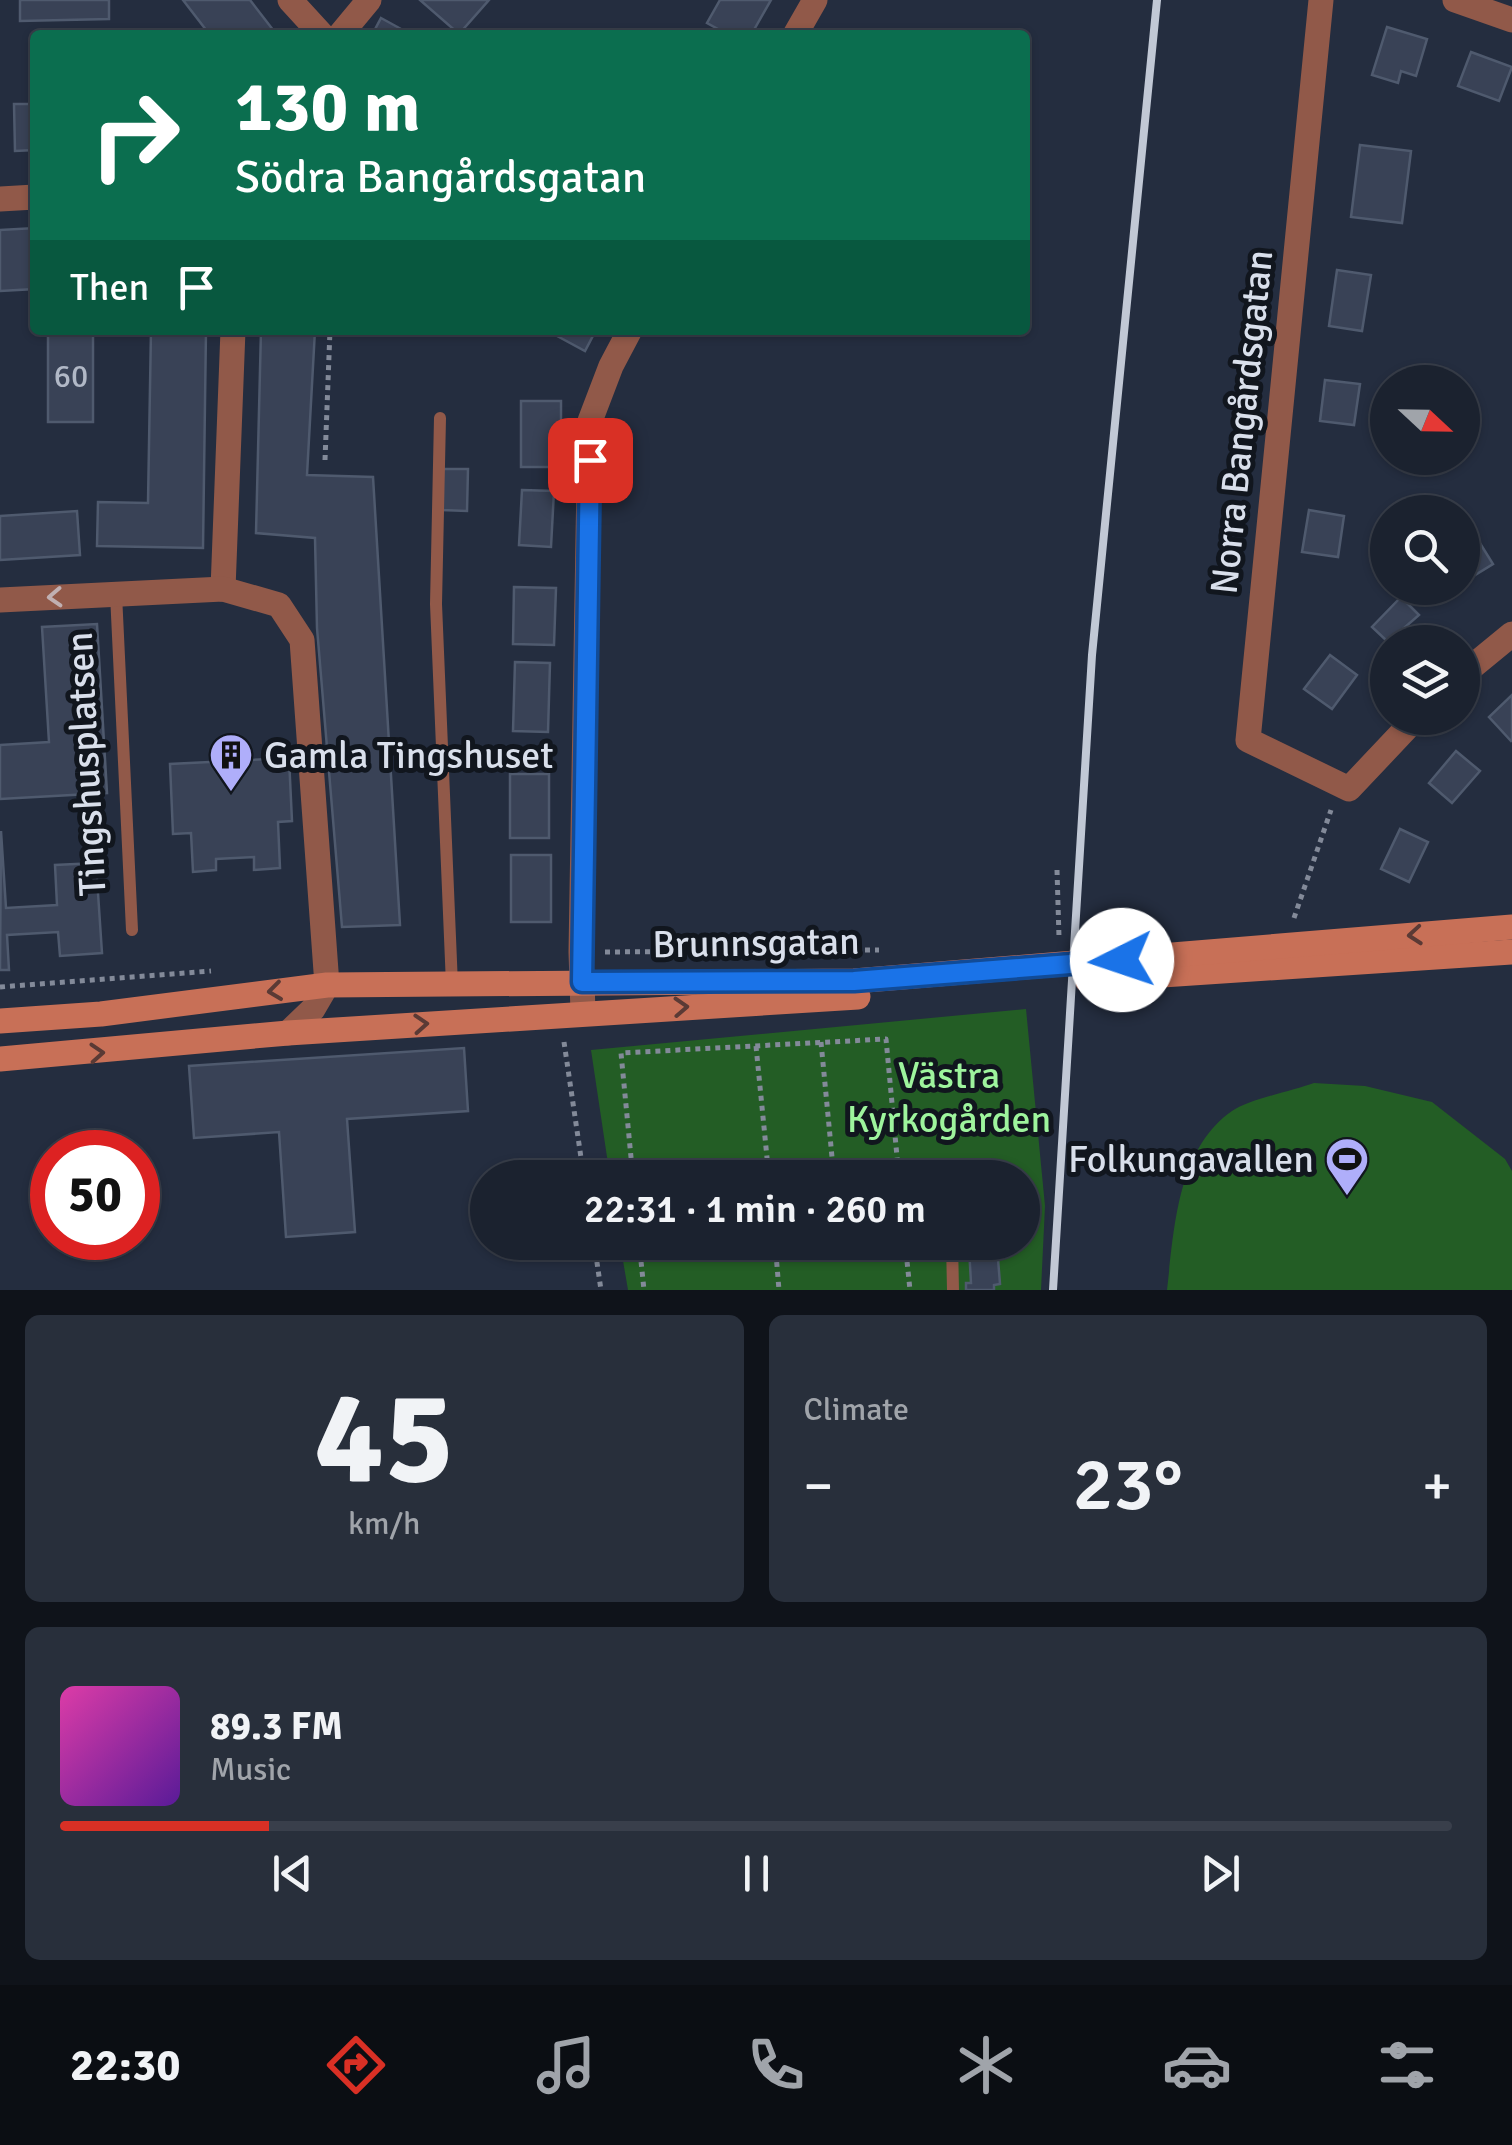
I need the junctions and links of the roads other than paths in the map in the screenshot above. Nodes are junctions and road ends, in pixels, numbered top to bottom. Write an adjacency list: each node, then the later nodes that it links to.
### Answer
1 (290, 0): 7 (street)
2 (369, 0): 8 (street)
3 (815, 0): 9 (street)
4 (1321, 0): 20 (street, Norra Bangårdsgatan)
5 (1456, 0): 6 (street)
6 (1512, 20)
7 (317, 30)
8 (344, 30)
9 (798, 30)
10 (30, 198): 11 (street)
11 (0, 199)
12 (233, 335): 15 (street)
13 (627, 335): 24 (street)
14 (440, 418): 26 (lane)
15 (223, 589): 16 (street); 25 (street)
16 (116, 594): 17 (street, one-way to 17); 22 (lane, Tingshusplatsen)
17 (0, 600)
18 (1512, 634): 19 (street)
19 (1480, 660)
20 (1400, 735)
21 (1512, 927): 24 (main road, Brunnsgatan, one-way to 24)
22 (132, 930)
23 (1512, 952): 27 (main road, Brunnsgatan, one-way to 23)
24 (582, 982): 26 (main road, Brunnsgatan); 27 (street)
25 (326, 985): 26 (main road, Brunnsgatan); 28 (main road, Brunnsgatan, one-way to 28); 29 (street)
26 (452, 986)
27 (583, 1012): 29 (main road, Brunnsgatan, one-way to 27)
28 (0, 1021)
29 (288, 1033): 30 (main road, Brunnsgatan, one-way to 29)
30 (0, 1060)
31 (952, 1260): 32 (lane)
32 (953, 1290)

